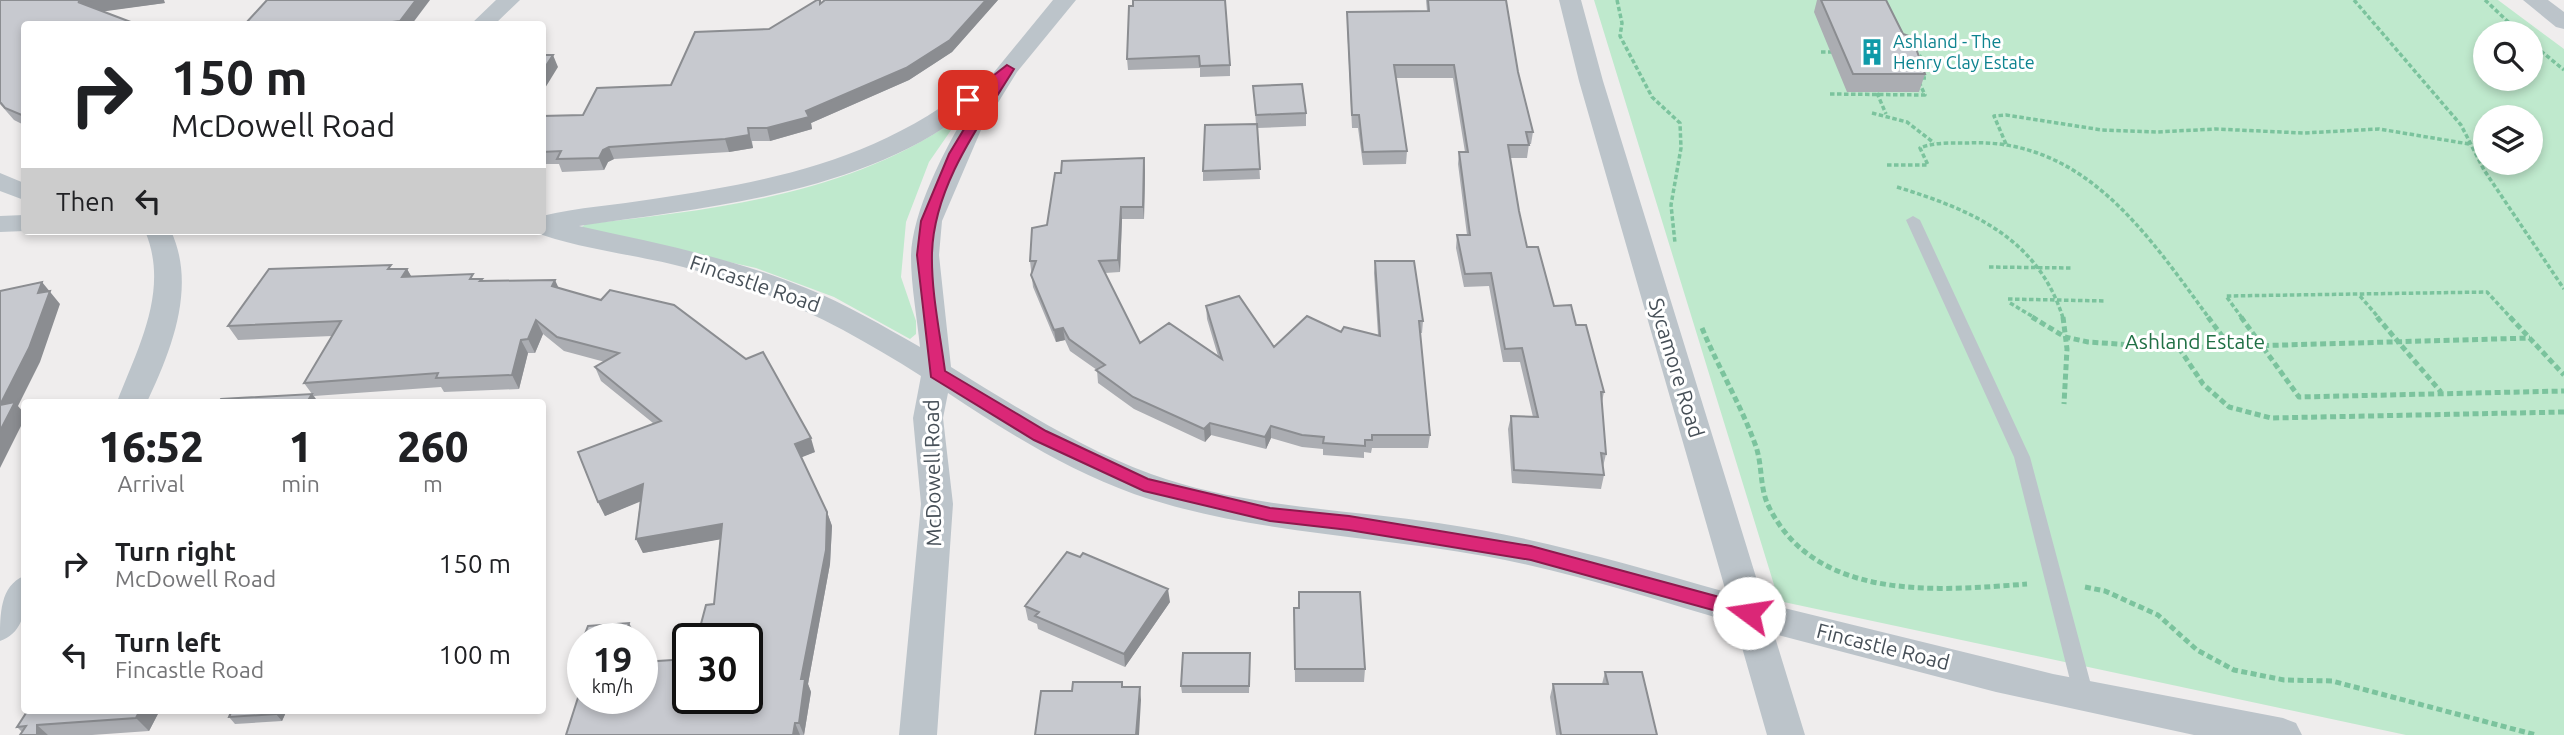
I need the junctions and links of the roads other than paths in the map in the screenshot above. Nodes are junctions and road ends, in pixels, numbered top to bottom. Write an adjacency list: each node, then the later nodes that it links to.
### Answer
1 (509, 0): 5 (street)
2 (1065, 0): 7 (street, McDowell Road)
3 (1570, 0): 19 (street, Sycamore Road)
4 (2534, 0): 6 (street)
5 (485, 21)
6 (2564, 22)
7 (1007, 69): 13 (street, Fincastle Road); 16 (street, McDowell Road)
8 (0, 181): 9 (street)
9 (21, 191)
10 (1913, 220): 21 (lane)
11 (21, 223): 12 (street)
12 (0, 224)
13 (546, 224)
14 (546, 226): 16 (street, Fincastle Road)
15 (160, 235): 17 (street)
16 (937, 373): 19 (street, Fincastle Road); 22 (street, McDowell Road)
17 (133, 399)
18 (21, 594): 20 (street)
19 (1749, 613): 21 (street, Fincastle Road); 23 (street, Sycamore Road)
20 (0, 626)
21 (2084, 696): 24 (street, Fincastle Road)
22 (918, 735)
23 (1786, 735)
24 (2283, 735)

